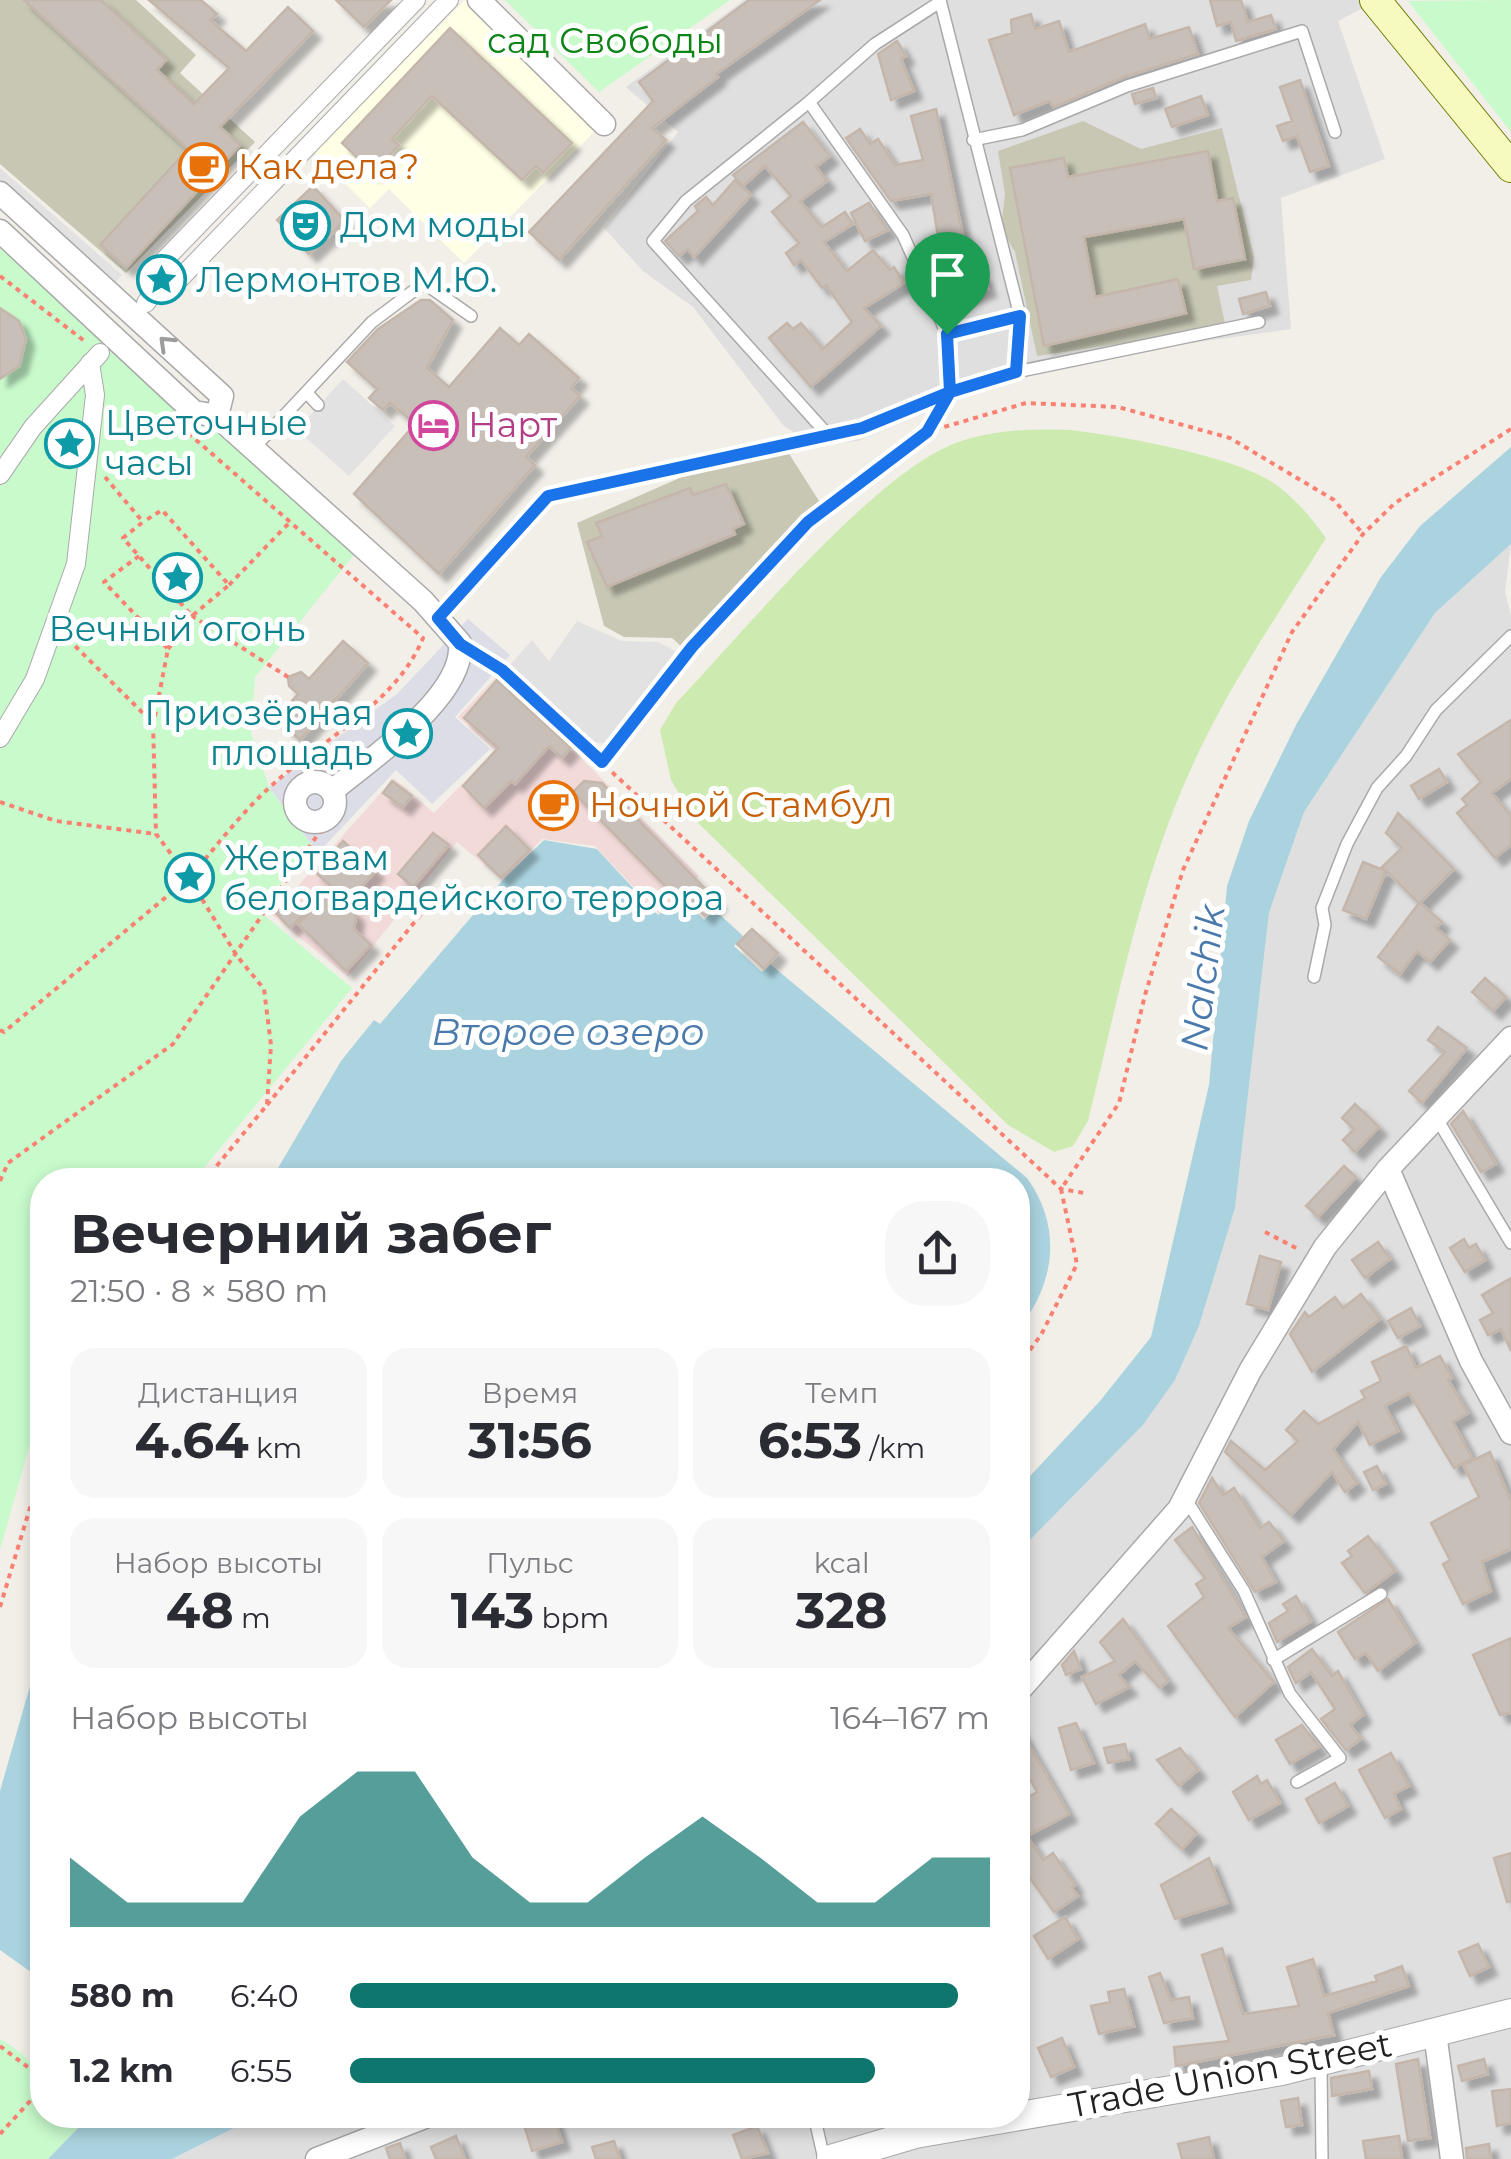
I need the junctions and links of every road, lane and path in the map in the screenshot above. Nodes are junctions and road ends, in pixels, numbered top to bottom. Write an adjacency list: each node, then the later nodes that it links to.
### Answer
1 (416, 0): 2 (street)
2 (449, 0)
3 (479, 0): 7 (street)
4 (1377, 0): 10 (main road)
5 (940, 1): 6 (lane); 9 (lane)
6 (808, 102): 18 (lane); 28 (lane)
7 (604, 124)
8 (1335, 132): 9 (lane)
9 (973, 140): 16 (lane)
10 (1511, 167)
11 (0, 193): 12 (street)
12 (23, 214): 13 (street); 24 (street, one-way to 12)
13 (2, 232): 24 (street)
14 (0, 276): 19 (path)
15 (471, 316): 22 (lane)
16 (1020, 316): 18 (lane); 20 (lane)
17 (1258, 322): 20 (lane)
18 (947, 334): 21 (lane)
19 (96, 358): 30 (street); 31 (street)
20 (1016, 372): 21 (lane)
21 (950, 392): 27 (path); 28 (lane)
22 (307, 393): 23 (lane); 29 (lane)
23 (318, 405)
24 (217, 416): 29 (street)
25 (1511, 429): 34 (path)
26 (187, 432): 33 (path)
27 (927, 432): 34 (path); 46 (path)
28 (828, 434): 38 (lane)
29 (252, 450): 38 (street)
30 (86, 454): 32 (path); 39 (street)
31 (0, 475)
32 (142, 522): 35 (path); 36 (path)
33 (288, 524): 36 (path); 50 (path)
34 (1362, 534): 61 (path)
35 (139, 556): 37 (path); 42 (path)
36 (229, 585): 37 (path)
37 (192, 616): 42 (path); 43 (path)
38 (438, 618): 41 (street)
39 (54, 625): 44 (path); 45 (street)
40 (1511, 636): 53 (lane)
41 (460, 644): 46 (path); 48 (street)
42 (168, 650): 44 (path)
43 (288, 678)
44 (153, 724): 49 (path)
45 (0, 738)
46 (602, 762): 61 (path)
47 (0, 802): 49 (path)
48 (332, 802): 52 (path)
49 (156, 834): 50 (path)
50 (189, 878): 52 (path); 54 (path)
51 (438, 894): 56 (path)
52 (237, 956): 56 (path); 60 (path)
53 (1314, 976)
54 (0, 1030)
55 (1511, 1038): 57 (street)
56 (267, 1105): 58 (path)
57 (1436, 1117): 59 (street); 64 (lane)
58 (215, 1168)
59 (1388, 1168): 65 (street); 67 (street)
60 (0, 1181)
61 (1060, 1189): 62 (path); 66 (path)
62 (1084, 1193)
63 (1265, 1232): 65 (path)
64 (1511, 1243)
65 (1316, 1261): 68 (street)
66 (1030, 1350)
67 (1511, 1433)
68 (1184, 1498): 72 (lane); 73 (street)
69 (30, 1508): 71 (path)
70 (1380, 1594): 72 (lane)
71 (0, 1607)
72 (1273, 1660): 74 (lane)
73 (1030, 1679)
74 (1297, 1782)
75 (1511, 2013): 76 (street, Trade Union Street)
76 (1434, 2033): 78 (street, Trade Union Street); 89 (street)
77 (0, 2046): 79 (path)
78 (1321, 2062): 81 (street, Trade Union Street); 88 (lane)
79 (30, 2069)
80 (30, 2101): 85 (path)
81 (1030, 2114)
82 (397, 2128): 86 (street)
83 (818, 2128): 87 (lane)
84 (949, 2128): 87 (street, Trade Union Street)
85 (0, 2134)
86 (318, 2159)
87 (827, 2159)
88 (1322, 2159)
89 (1452, 2159)

